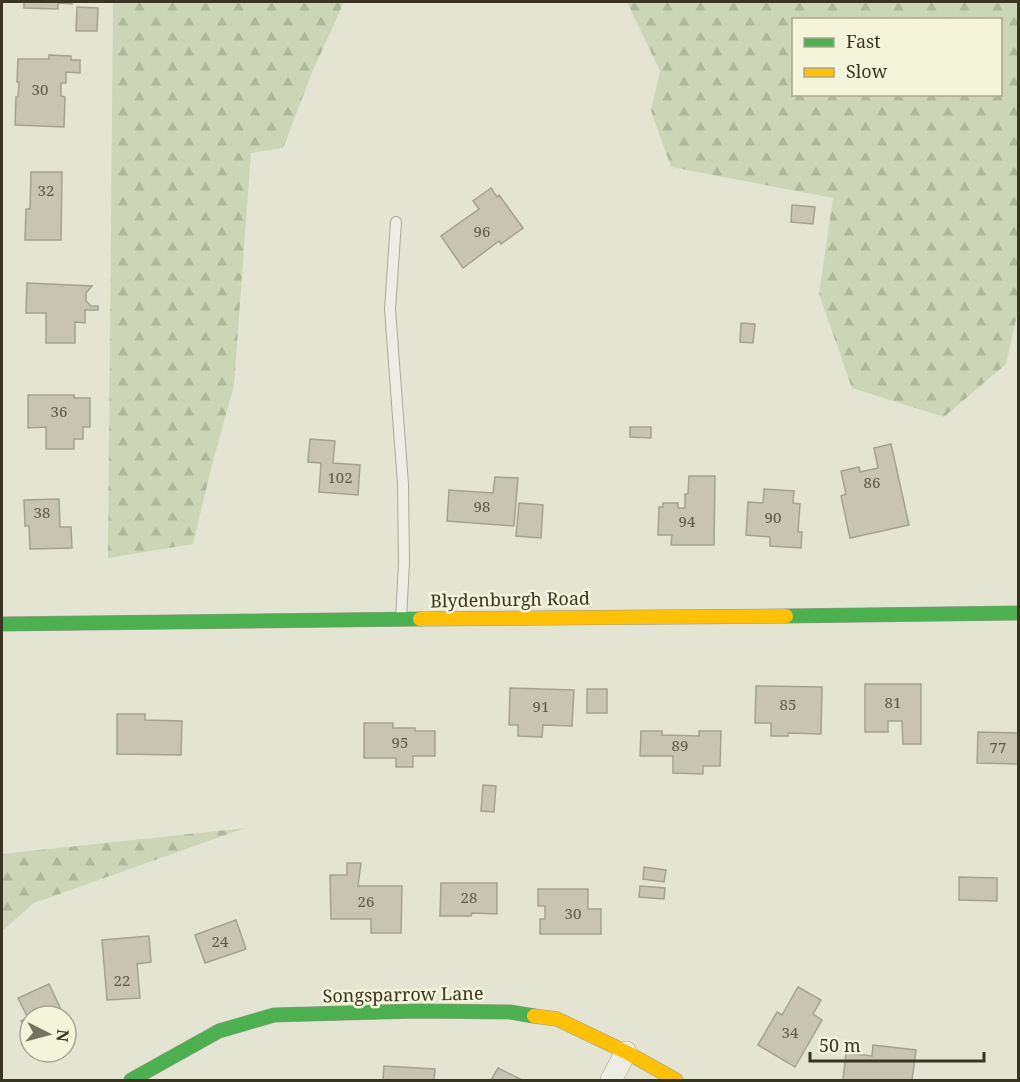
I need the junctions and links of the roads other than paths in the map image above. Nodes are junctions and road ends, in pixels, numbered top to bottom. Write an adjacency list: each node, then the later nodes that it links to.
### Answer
1 (396, 222): 3 (lane)
2 (1018, 613): 3 (street, Blydenburgh Road)
3 (401, 619): 4 (street, Blydenburgh Road)
4 (2, 624)
5 (626, 1052): 6 (street, Songsparrow Lane); 7 (street); 8 (street, Songsparrow Lane)
6 (131, 1080)
7 (611, 1080)
8 (676, 1080)

